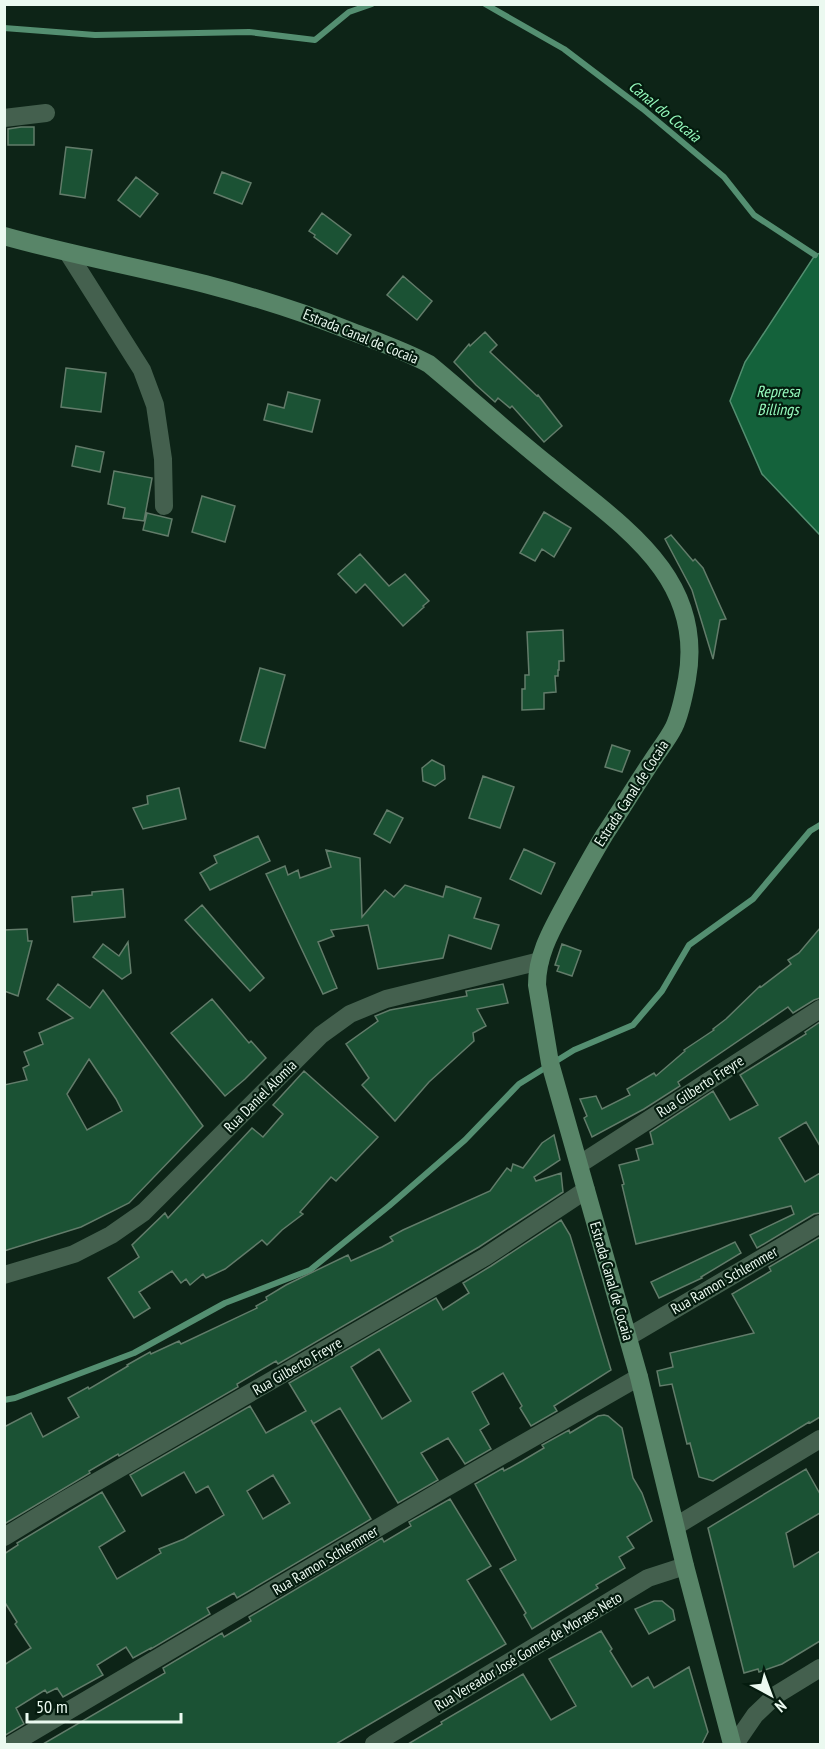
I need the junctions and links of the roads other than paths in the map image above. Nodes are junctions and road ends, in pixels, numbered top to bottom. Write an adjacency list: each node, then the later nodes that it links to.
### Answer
1 (46, 113): 2 (street)
2 (4, 118)
3 (4, 236): 4 (main road, Estrada Canal de Cocaia)
4 (68, 253): 5 (street); 6 (main road, Estrada Canal de Cocaia)
5 (165, 506)
6 (540, 961): 8 (main road, Estrada Canal de Cocaia); 11 (street, Rua Daniel Alomia)
7 (820, 1009): 8 (street, Rua Gilberto Freyre)
8 (579, 1164): 9 (main road, Estrada Canal de Cocaia)
9 (586, 1190): 12 (main road, Estrada Canal de Cocaia); 16 (street, Rua Gilberto Freyre)
10 (820, 1224): 12 (street, Rua Ramon Schlemmer)
11 (4, 1275)
12 (628, 1337): 13 (main road, Estrada Canal de Cocaia)
13 (639, 1377): 15 (main road, Estrada Canal de Cocaia); 19 (street, Rua Ramon Schlemmer)
14 (820, 1439): 15 (street)
15 (676, 1526): 17 (main road, Estrada Canal de Cocaia)
16 (4, 1537)
17 (686, 1566): 20 (street, Rua Vereador José Gomes de Moraes Neto); 21 (main road, Estrada Canal de Cocaia)
18 (820, 1668): 21 (street)
19 (12, 1744)
20 (374, 1744)
21 (734, 1744)

